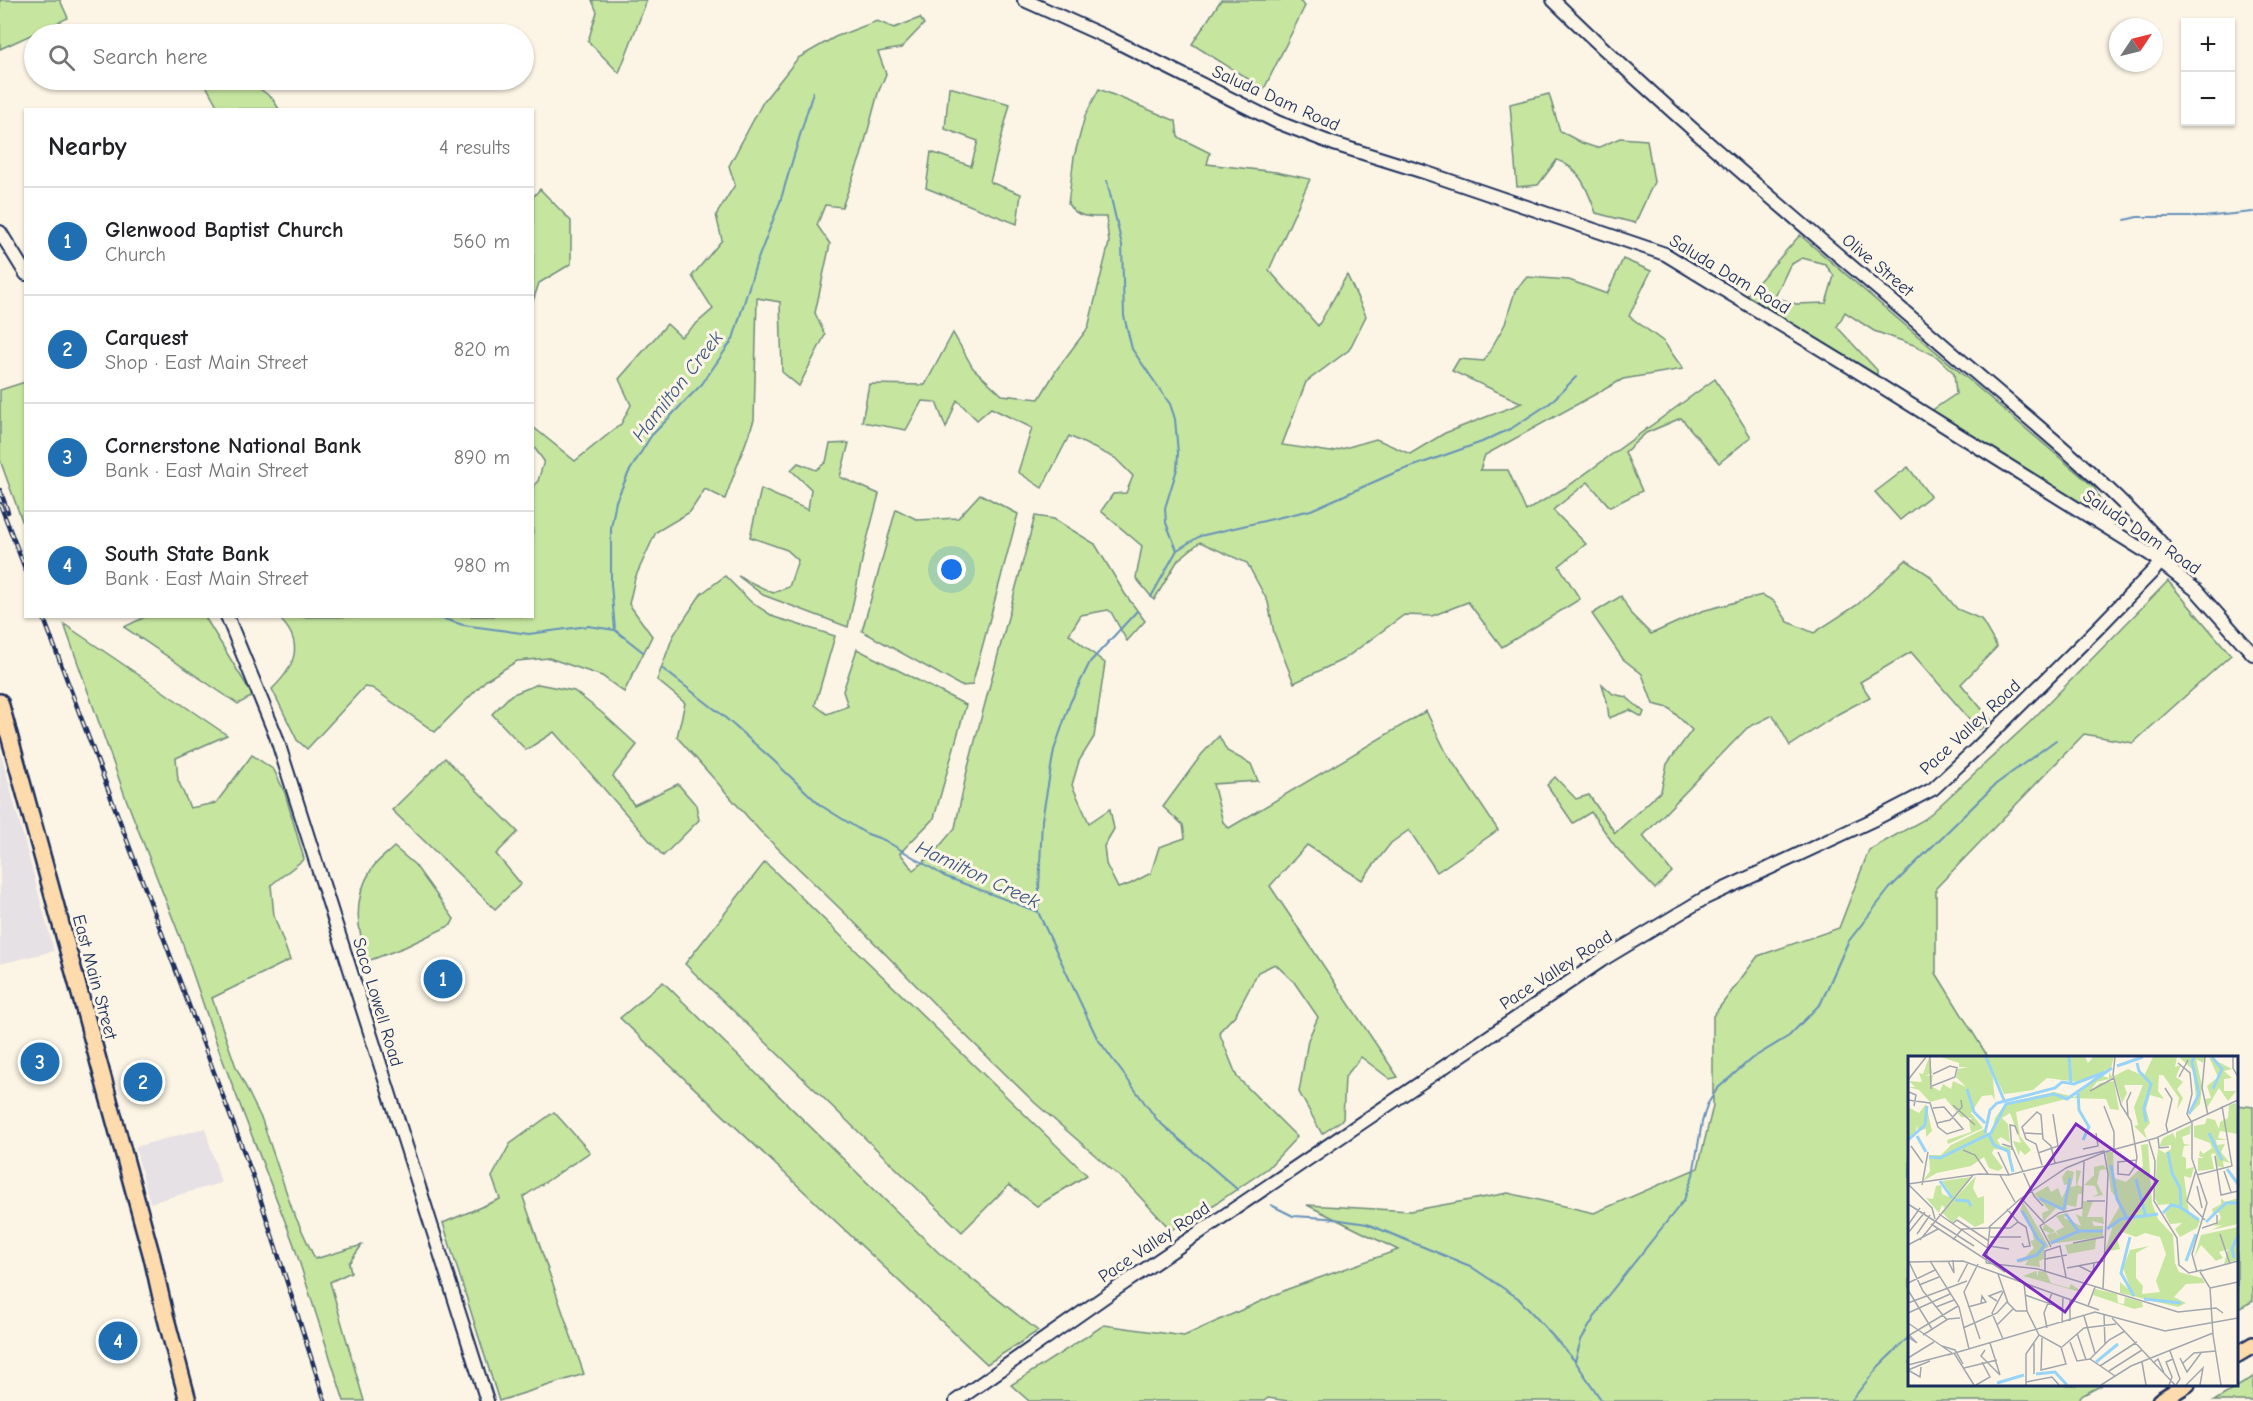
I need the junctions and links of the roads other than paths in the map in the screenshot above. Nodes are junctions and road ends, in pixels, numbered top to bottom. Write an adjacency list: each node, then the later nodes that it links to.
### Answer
1 (1023, 0): 5 (street, Saluda Dam Road)
2 (1553, 0): 5 (street, Olive Street)
3 (0, 232): 4 (street)
4 (24, 271)
5 (2161, 562): 7 (street, Saluda Dam Road); 14 (street, Pace Valley Road)
6 (228, 618): 13 (street, Saco Lowell Road)
7 (2253, 654)
8 (0, 702): 12 (main road, East Main Street)
9 (2253, 1346): 10 (main road)
10 (2238, 1354)
11 (2184, 1386): 15 (main road)
12 (188, 1401)
13 (487, 1401)
14 (956, 1401)
15 (2160, 1401)

